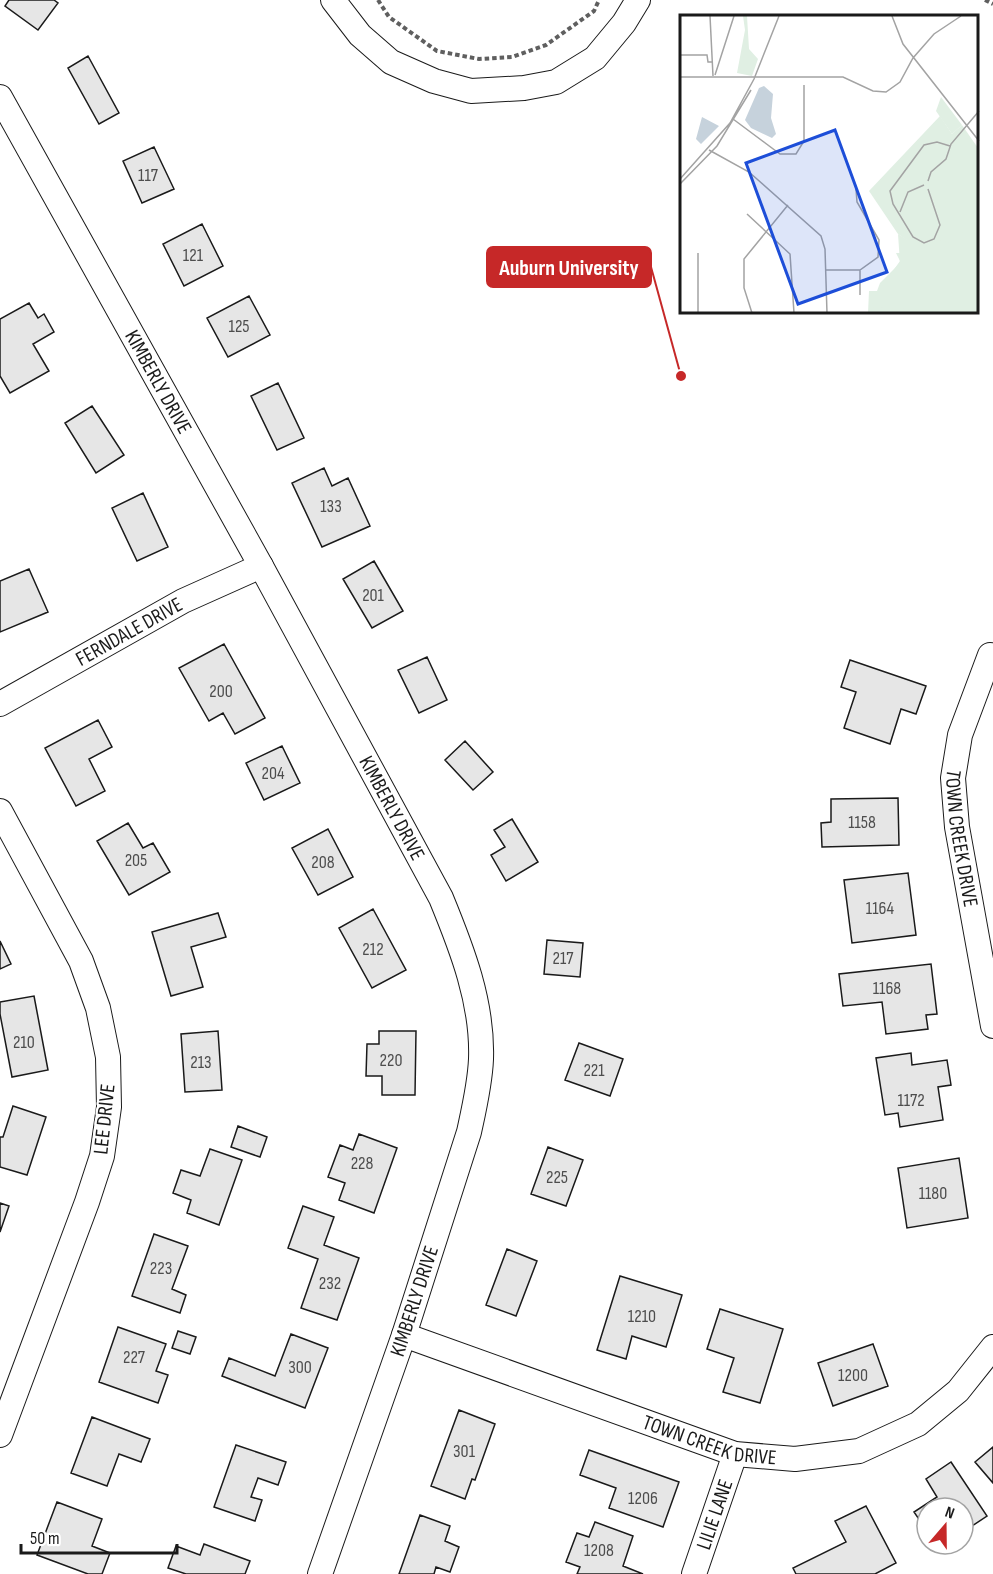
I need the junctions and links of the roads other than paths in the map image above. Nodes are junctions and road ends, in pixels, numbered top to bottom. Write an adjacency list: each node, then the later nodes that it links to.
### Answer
1 (333, 0): 2 (street)
2 (638, 0)
3 (0, 97): 4 (street, KIMBERLY DRIVE)
4 (261, 566): 6 (street, FERNDALE DRIVE); 9 (street, KIMBERLY DRIVE)
5 (990, 655): 8 (street, TOWN CREEK DRIVE)
6 (0, 704)
7 (0, 811): 11 (street, LEE DRIVE)
8 (993, 1026)
9 (404, 1335): 12 (street, TOWN CREEK DRIVE); 13 (street, KIMBERLY DRIVE)
10 (993, 1347): 12 (street, TOWN CREEK DRIVE)
11 (0, 1435)
12 (735, 1454): 14 (street, LILIE LANE)
13 (320, 1574)
14 (694, 1574)

